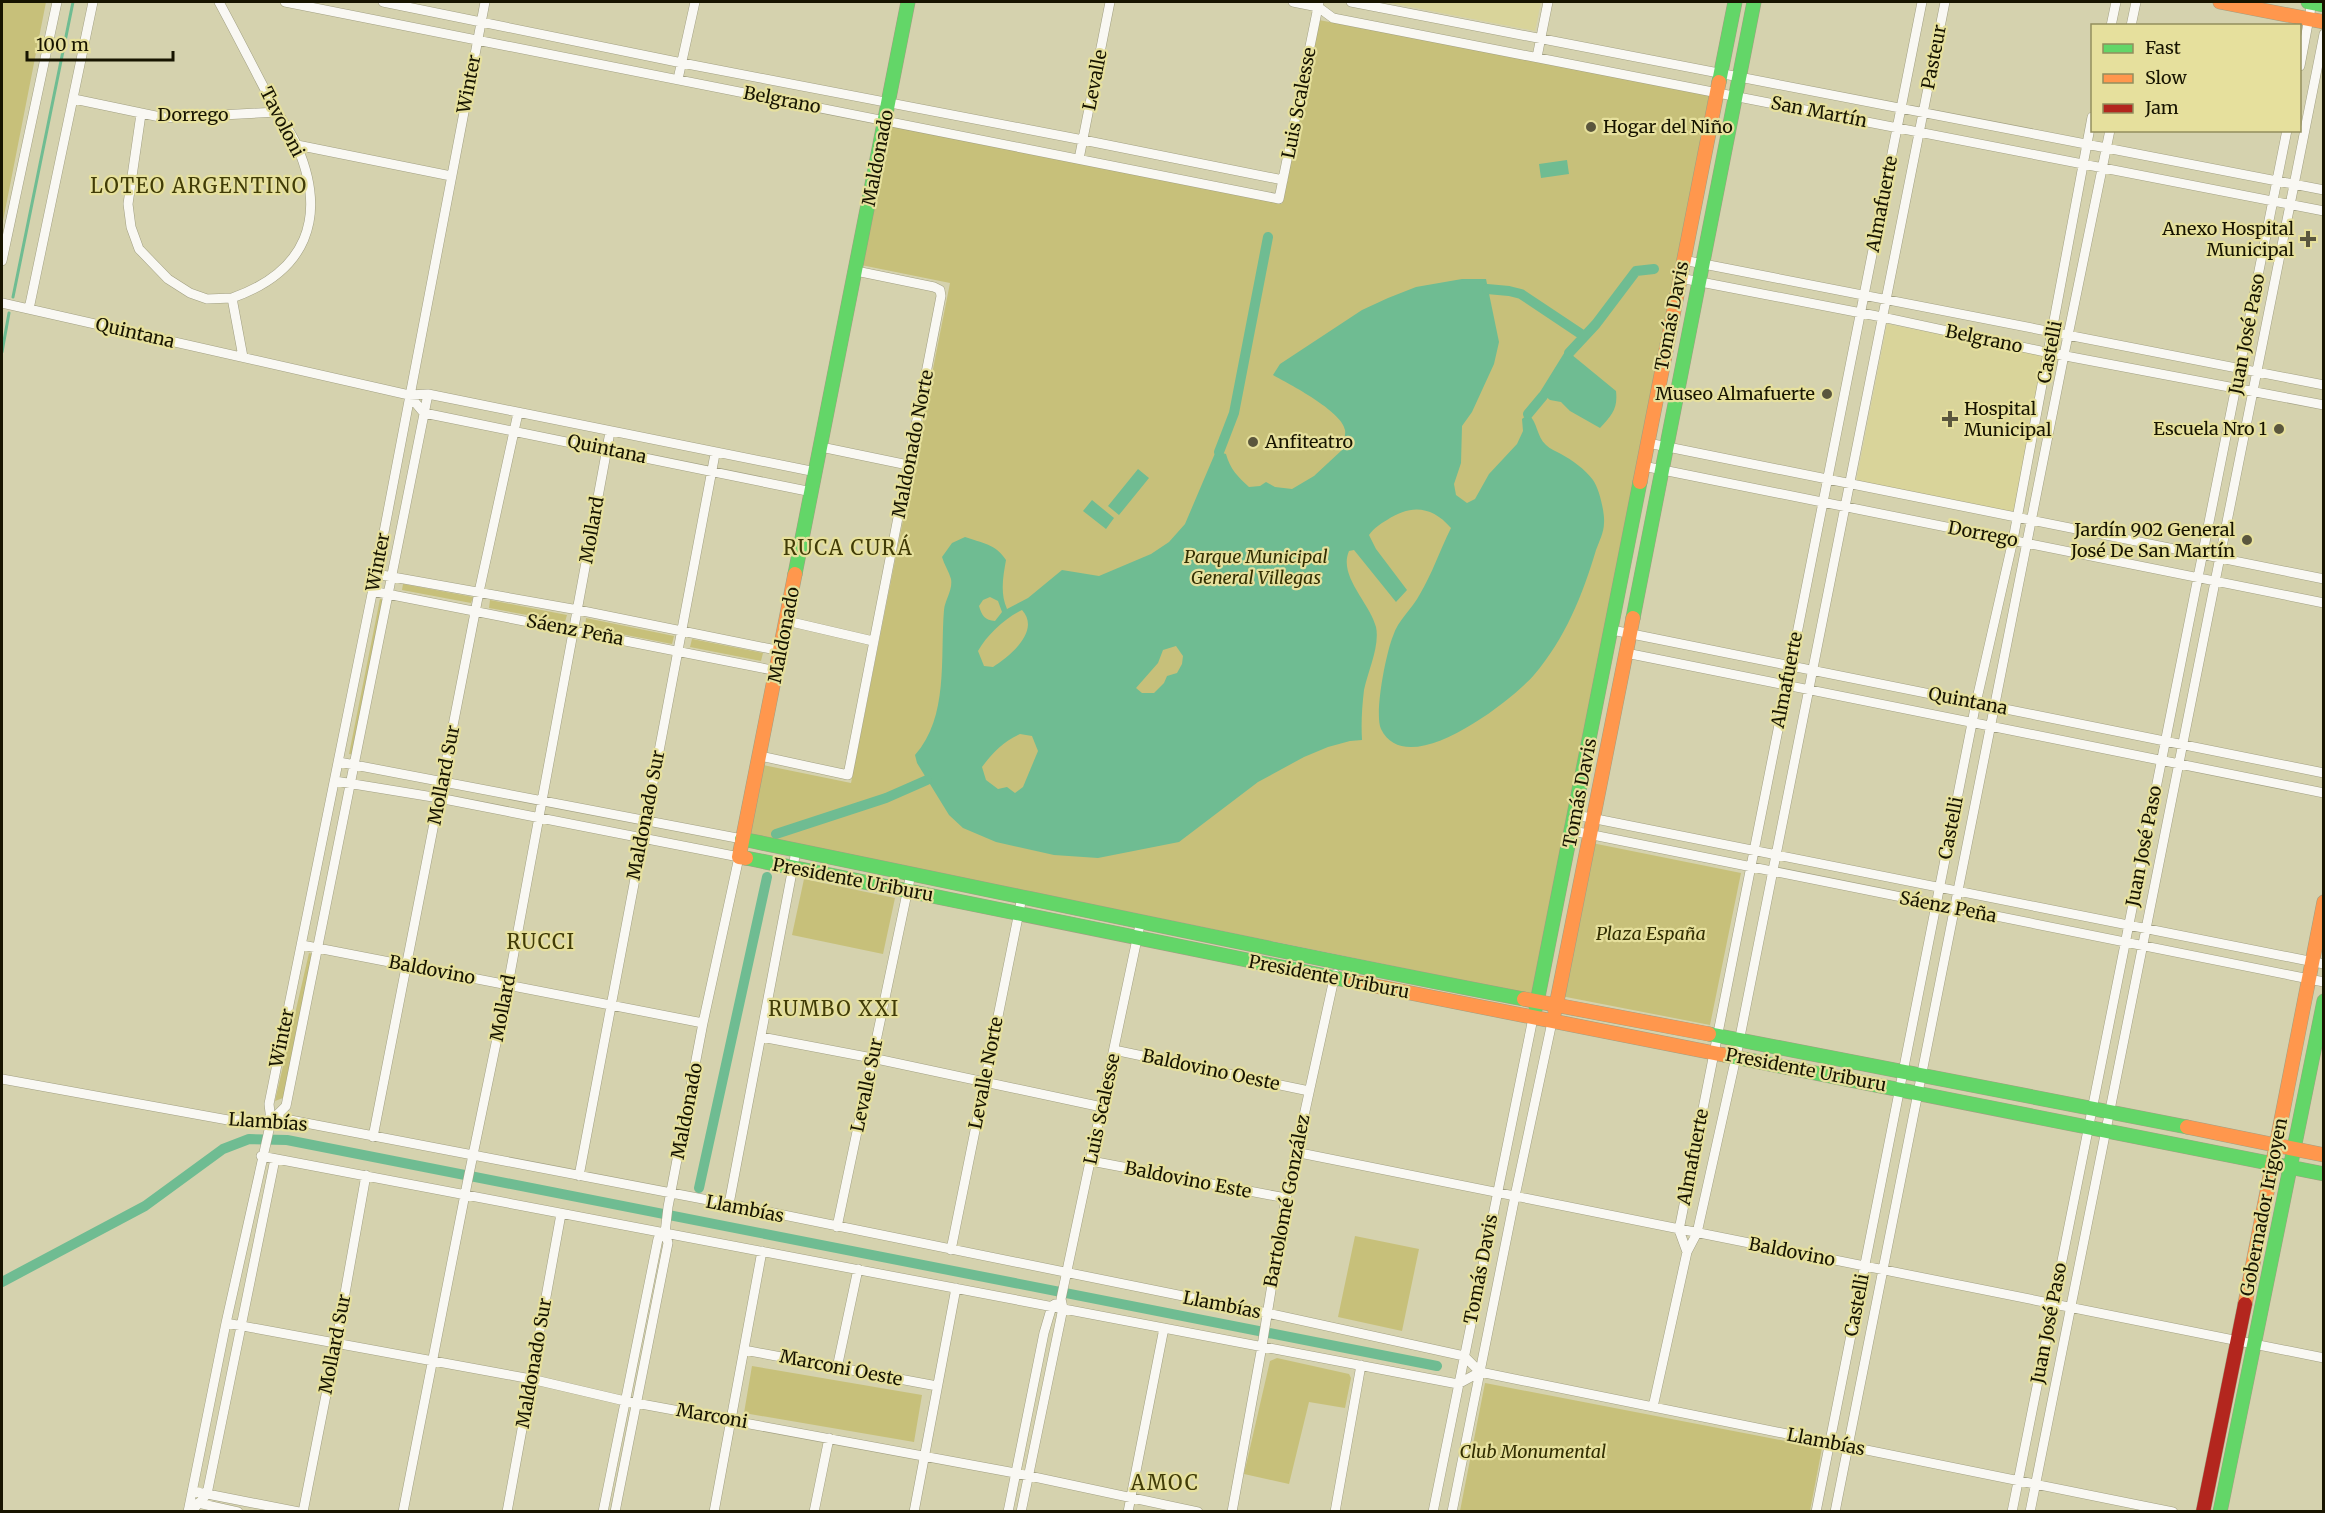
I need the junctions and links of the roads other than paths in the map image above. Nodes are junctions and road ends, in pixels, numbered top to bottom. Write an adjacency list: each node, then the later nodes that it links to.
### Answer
1 (57, 2): 69 (street)
2 (93, 2): 40 (street)
3 (219, 2): 43 (street, Tavoloni)
4 (285, 2): 31 (street, Belgrano)
5 (383, 2): 25 (street, Belgrano)
6 (485, 2): 25 (street, Winter)
7 (694, 2): 34 (street)
8 (908, 2): 41 (street, Maldonado)
9 (1110, 2): 52 (street, Levalle)
10 (1293, 2): 22 (street, San Martín)
11 (1330, 2): 22 (street)
12 (1350, 2): 30 (street, San Martín)
13 (1548, 2): 30 (street)
14 (1735, 2): 35 (street, Tomás Davis)
15 (1754, 2): 36 (street, Tomás Davis)
16 (1922, 2): 42 (street, Pasteur)
17 (1945, 2): 44 (street, Pasteur)
18 (2115, 2): 27 (street)
19 (2136, 2): 28 (street)
20 (2220, 2): 24 (street)
21 (2311, 2): 23 (street); 24 (street)
22 (1319, 4): 32 (street, San Martín); 60 (street, Luis Scalesse)
23 (2324, 4)
24 (2309, 19): 26 (street); 33 (street)
25 (482, 21): 31 (street, Winter); 34 (street, Belgrano)
26 (2324, 22)
27 (2111, 24)
28 (2132, 24)
29 (2324, 34): 62 (street, Juan José Paso)
30 (1541, 38): 32 (street); 35 (street, San Martín)
31 (478, 40): 37 (street, Belgrano); 59 (street, Winter)
32 (1537, 57): 38 (street, San Martín)
33 (2301, 61)
34 (682, 63): 37 (street); 41 (street, Belgrano)
35 (1719, 73): 36 (street, San Martín); 38 (street, Tomás Davis)
36 (1737, 76): 39 (street, Tomás Davis); 42 (street, San Martín)
37 (678, 79): 46 (street, Belgrano)
38 (1716, 92): 39 (street, San Martín); 68 (street, Tomás Davis)
39 (1734, 96): 48 (street, San Martín); 70 (street, Tomás Davis)
40 (74, 99): 45 (street, Dorrego); 78 (street)
41 (889, 102): 46 (street, Maldonado); 52 (street, Belgrano)
42 (1901, 108): 44 (street, San Martín); 48 (street, Almafuerte)
43 (277, 112): 45 (street, Dorrego); 54 (street, Tavoloni)
44 (1922, 112): 49 (street, Almafuerte); 53 (street, San Martín)
45 (141, 114): 75 (street)
46 (885, 120): 56 (street, Belgrano); 71 (street, Maldonado)
47 (2091, 122): 53 (street, Castelli)
48 (1897, 127): 49 (street, San Martín); 74 (street, Almafuerte)
49 (1919, 132): 57 (street, San Martín); 76 (street, Almafuerte)
50 (2110, 132): 55 (street, Castelli)
51 (2287, 132): 61 (street, Juan José Paso)
52 (1083, 140): 56 (street, Levalle); 60 (street, Belgrano)
53 (2087, 144): 55 (street, San Martín); 57 (street, Castelli)
54 (297, 145): 59 (street); 75 (street, Tavoloni)
55 (2107, 148): 58 (street, Castelli); 61 (street, San Martín)
56 (1079, 159): 64 (street, Belgrano)
57 (2083, 164): 58 (street, San Martín); 81 (street, Castelli)
58 (2103, 168): 65 (street, San Martín); 82 (street, Castelli)
59 (451, 176): 92 (street, Winter)
60 (1283, 180): 64 (street, Luis Scalesse)
61 (2277, 181): 62 (street, San Martín); 65 (street, Juan José Paso)
62 (2294, 184): 63 (street, San Martín); 66 (street, Juan José Paso)
63 (2324, 190)
64 (1280, 199)
65 (2272, 201): 66 (street, San Martín); 86 (street, Juan José Paso)
66 (2290, 204): 67 (street, San Martín); 87 (street, Juan José Paso)
67 (2324, 211)
68 (1683, 260): 70 (street, Belgrano); 72 (street, Tomás Davis)
69 (2, 261)
70 (1701, 264): 73 (street, Tomás Davis); 74 (street, Belgrano)
71 (856, 271): 99 (street, Maldonado); 103 (street, Maldonado Norte)
72 (1680, 278): 73 (street, Belgrano); 98 (street, Tomás Davis)
73 (1698, 281): 79 (street, Belgrano); 100 (street, Tomás Davis)
74 (1864, 294): 76 (street, Belgrano); 79 (street, Almafuerte)
75 (232, 298): 85 (street)
76 (1886, 299): 80 (street, Almafuerte); 81 (street, Belgrano)
77 (2, 303): 78 (street, Quintana)
78 (29, 309): 85 (street, Quintana)
79 (1860, 312): 80 (street, Belgrano); 108 (street, Almafuerte)
80 (1882, 316): 83 (street, Belgrano); 109 (street, Almafuerte)
81 (2054, 333): 82 (street, Belgrano); 83 (street, Castelli)
82 (2069, 335): 84 (street, Castelli); 86 (street, Belgrano)
83 (2050, 353): 84 (street, Belgrano); 113 (street, Castelli)
84 (2064, 355): 89 (street, Belgrano); 114 (street, Castelli)
85 (243, 357): 92 (street, Quintana)
86 (2240, 369): 87 (street, Belgrano); 89 (street, Juan José Paso)
87 (2255, 372): 88 (street, Belgrano); 90 (street, Juan José Paso)
88 (2324, 384)
89 (2236, 389): 90 (street, Belgrano); 117 (street, Juan José Paso)
90 (2252, 392): 93 (street, Belgrano); 118 (street, Juan José Paso)
91 (428, 394): 92 (street, Quintana); 94 (street, Winter); 95 (street, Quintana)
92 (409, 396): 94 (street); 119 (street, Winter)
93 (2324, 405)
94 (424, 413): 96 (street, Quintana); 121 (street, Winter)
95 (518, 413): 96 (street, Mollard Sur); 97 (street, Quintana)
96 (514, 430): 101 (street, Quintana); 125 (street, Mollard Sur)
97 (610, 432): 101 (street, Mollard); 102 (street, Quintana)
98 (1648, 443): 100 (street, Dorrego); 104 (street, Tomás Davis)
99 (821, 447): 103 (street); 107 (street, Maldonado)
100 (1666, 447): 105 (street, Tomás Davis); 108 (street, Dorrego)
101 (607, 449): 106 (street, Quintana); 129 (street, Mollard)
102 (715, 454): 106 (street, Maldonado Sur); 107 (street, Quintana)
103 (908, 465): 135 (street, Maldonado Norte)
104 (1643, 466): 105 (street, Dorrego); 133 (street, Tomás Davis)
105 (1661, 470): 111 (street, Dorrego); 134 (street, Tomás Davis)
106 (712, 471): 110 (street, Quintana); 132 (street, Maldonado Sur)
107 (816, 472): 110 (street, Maldonado)
108 (1827, 479): 109 (street, Dorrego); 111 (street, Almafuerte)
109 (1849, 484): 112 (street, Almafuerte); 113 (street, Dorrego)
110 (812, 492): 130 (street, Maldonado)
111 (1822, 502): 112 (street, Dorrego); 139 (street, Almafuerte)
112 (1844, 506): 115 (street, Dorrego); 140 (street, Almafuerte)
113 (2018, 518): 114 (street, Dorrego); 115 (street, Castelli)
114 (2032, 520): 116 (street, Castelli); 117 (street, Dorrego)
115 (2013, 540): 116 (street, Dorrego); 144 (street, Castelli)
116 (2028, 543): 120 (street, Dorrego); 145 (street, Castelli)
117 (2202, 554): 118 (street, Dorrego); 120 (street, Juan José Paso)
118 (2220, 558): 122 (street, Dorrego); 123 (street, Juan José Paso)
119 (376, 574): 121 (street, Sáenz Peña); 124 (street, Winter)
120 (2198, 577): 123 (street, Dorrego); 148 (street, Juan José Paso)
121 (392, 578): 125 (street, Sáenz Peña); 126 (street, Winter)
122 (2324, 579)
123 (2215, 581): 127 (street, Dorrego); 149 (street, Juan José Paso)
124 (372, 591): 126 (street, Sáenz Peña); 152 (street, Winter)
125 (479, 592): 128 (street, Mollard Sur); 129 (street, Sáenz Peña)
126 (388, 595): 128 (street, Sáenz Peña); 154 (street, Winter)
127 (2324, 603)
128 (476, 610): 131 (street, Sáenz Peña); 157 (street, Mollard Sur)
129 (578, 610): 131 (street, Mollard); 132 (street, Sáenz Peña)
130 (787, 621): 135 (street); 137 (street, Maldonado)
131 (574, 630): 136 (street, Sáenz Peña); 161 (street, Mollard)
132 (681, 630): 136 (street, Maldonado Sur); 137 (street, Sáenz Peña)
133 (1612, 630): 134 (street, Quintana); 162 (street, Tomás Davis)
134 (1630, 633): 138 (street, Tomás Davis); 139 (street, Quintana)
135 (873, 641): 150 (street, Maldonado Norte)
136 (677, 650): 141 (street, Sáenz Peña); 165 (street, Maldonado Sur)
137 (781, 651): 141 (street, Maldonado)
138 (1626, 653): 142 (street, Quintana); 164 (street, Tomás Davis)
139 (1790, 666): 140 (street, Quintana); 142 (street, Almafuerte)
140 (1812, 670): 143 (street, Almafuerte); 144 (street, Quintana)
141 (777, 671): 150 (street, Maldonado)
142 (1786, 685): 143 (street, Quintana); 170 (street, Almafuerte)
143 (1808, 689): 146 (street, Quintana); 172 (street, Almafuerte)
144 (1976, 703): 145 (street, Quintana); 146 (street, Castelli)
145 (1995, 707): 147 (street, Castelli); 148 (street, Quintana)
146 (1972, 722): 147 (street, Quintana); 178 (street, Castelli)
147 (1991, 726): 151 (street, Quintana); 180 (street, Castelli)
148 (2165, 741): 149 (street, Quintana); 151 (street, Juan José Paso)
149 (2182, 744): 153 (street, Juan José Paso); 155 (street, Quintana)
150 (760, 756): 169 (street, Maldonado)
151 (2161, 760): 153 (street, Quintana); 187 (street, Juan José Paso)
152 (339, 762): 154 (street, Presidente Uriburu); 156 (street, Winter)
153 (2179, 764): 159 (street, Quintana); 188 (street, Juan José Paso)
154 (354, 765): 157 (street, Presidente Uriburu); 158 (street, Winter)
155 (2324, 773)
156 (335, 781): 158 (street, Presidente Uriburu); 191 (street, Winter)
157 (443, 781): 160 (street, Mollard Sur); 161 (street, Presidente Uriburu)
158 (350, 785): 160 (street, Presidente Uriburu); 193 (street, Winter)
159 (2324, 793)
160 (440, 798): 163 (street, Presidente Uriburu); 196 (street, Mollard Sur)
161 (543, 800): 163 (street, Mollard); 165 (street, Presidente Uriburu)
162 (1576, 815): 164 (street, Sáenz Peña); 166 (street, Tomás Davis)
163 (539, 817): 168 (street, Presidente Uriburu); 200 (street, Mollard)
164 (1594, 818): 167 (street, Tomás Davis); 170 (street, Sáenz Peña)
165 (645, 819): 168 (street, Maldonado Sur); 169 (street, Presidente Uriburu)
166 (1573, 831): 167 (street, Sáenz Peña); 201 (street, Tomás Davis)
167 (1591, 835): 174 (street, Sáenz Peña); 203 (street, Tomás Davis)
168 (642, 837): 173 (street, Presidente Uriburu); 204 (street, Maldonado Sur)
169 (742, 839): 171 (street, Presidente Uriburu); 173 (street, Maldonado)
170 (1753, 850): 172 (street, Sáenz Peña); 174 (street, Almafuerte)
171 (796, 851): 175 (street); 177 (street, Presidente Uriburu)
172 (1775, 855): 176 (street, Almafuerte); 178 (street, Sáenz Peña)
173 (739, 857): 175 (street, Presidente Uriburu); 207 (street, Maldonado)
174 (1749, 867): 176 (street, Sáenz Peña); 209 (street, Almafuerte)
175 (794, 869): 179 (street, Presidente Uriburu); 208 (street)
176 (1772, 871): 183 (street, Sáenz Peña); 210 (street, Almafuerte)
177 (911, 873): 179 (street, Levalle Sur); 181 (street, Presidente Uriburu)
178 (1940, 888): 180 (street, Sáenz Peña); 183 (street, Castelli)
179 (908, 890): 185 (street, Presidente Uriburu); 214 (street, Levalle Sur)
180 (1958, 891): 184 (street, Castelli); 187 (street, Sáenz Peña)
181 (1022, 897): 185 (street, Levalle Norte); 186 (street, Presidente Uriburu)
182 (2324, 902): 195 (street, Gobernador Irigoyen)
183 (1936, 904): 184 (street, Sáenz Peña); 215 (street, Castelli)
184 (1955, 908): 190 (street, Sáenz Peña); 216 (street, Castelli)
185 (1019, 913): 189 (street, Presidente Uriburu); 218 (street, Levalle Norte)
186 (1141, 920): 189 (street, Luis Scalesse); 194 (street, Presidente Uriburu)
187 (2128, 925): 188 (street, Sáenz Peña); 190 (street, Juan José Paso)
188 (2146, 929): 192 (street, Juan José Paso); 195 (street, Sáenz Peña)
189 (1137, 938): 197 (street, Presidente Uriburu); 211 (street, Luis Scalesse)
190 (2125, 942): 192 (street, Sáenz Peña); 223 (street, Juan José Paso)
191 (302, 945): 193 (street, Baldovino); 225 (street, Winter)
192 (2143, 946): 198 (street, Sáenz Peña); 224 (street, Juan José Paso)
193 (318, 949): 196 (street, Baldovino); 225 (street, Winter)
194 (1338, 963): 197 (street, Bartolomé González); 201 (street, Presidente Uriburu)
195 (2318, 963): 198 (street, Gobernador Irigoyen)
196 (407, 964): 200 (street, Baldovino); 228 (street, Mollard Sur)
197 (1334, 978): 205 (street, Presidente Uriburu); 220 (street, Bartolomé González)
198 (2309, 979): 199 (street, Sáenz Peña); 229 (street, Gobernador Irigoyen)
199 (2324, 982)
200 (508, 985): 204 (street, Baldovino); 232 (street, Mollard)
201 (1538, 1000): 203 (street, Presidente Uriburu); 205 (street, Tomás Davis)
202 (2324, 1001): 230 (street, Gobernador Irigoyen)
203 (1556, 1004): 206 (street, Tomás Davis); 209 (street, Presidente Uriburu)
204 (611, 1005): 207 (street, Baldovino); 241 (street, Maldonado Sur)
205 (1533, 1018): 206 (street, Presidente Uriburu); 242 (street, Tomás Davis)
206 (1552, 1022): 212 (street, Presidente Uriburu); 245 (street, Tomás Davis)
207 (703, 1023): 243 (street, Maldonado)
208 (761, 1037): 214 (street); 247 (street)
209 (1716, 1037): 210 (street, Presidente Uriburu); 212 (street, Almafuerte)
210 (1738, 1040): 213 (street, Almafuerte); 215 (street, Presidente Uriburu)
211 (1114, 1050): 220 (street, Baldovino Oeste); 222 (street, Luis Scalesse)
212 (1713, 1053): 213 (street, Presidente Uriburu); 251 (street, Almafuerte)
213 (1736, 1057): 219 (street, Presidente Uriburu); 252 (street, Almafuerte)
214 (872, 1058): 218 (street); 249 (street, Levalle Sur)
215 (1904, 1073): 216 (street, Presidente Uriburu); 219 (street, Castelli)
216 (1922, 1076): 221 (street, Castelli); 223 (street, Presidente Uriburu)
217 (2, 1079): 225 (street, Llambías)
218 (984, 1082): 222 (street); 253 (street, Levalle Norte)
219 (1900, 1088): 221 (street, Presidente Uriburu); 256 (street, Castelli)
220 (1309, 1091): 231 (street, Bartolomé González)
221 (1918, 1092): 226 (street, Presidente Uriburu); 258 (street, Castelli)
222 (1102, 1107): 236 (street, Luis Scalesse)
223 (2092, 1108): 224 (street, Presidente Uriburu); 226 (street, Juan José Paso)
224 (2110, 1111): 227 (street, Juan José Paso); 229 (street, Presidente Uriburu)
225 (270, 1126): 228 (street, Llambías); 234 (street, Winter)
226 (2088, 1126): 227 (street, Presidente Uriburu); 262 (street, Juan José Paso)
227 (2106, 1130): 237 (street, Presidente Uriburu); 264 (street, Juan José Paso)
228 (373, 1137): 232 (street, Llambías)
229 (2277, 1145): 230 (street, Presidente Uriburu); 237 (street, Gobernador Irigoyen)
230 (2295, 1149): 233 (street, Presidente Uriburu); 238 (street, Gobernador Irigoyen)
231 (1296, 1152): 242 (street, Baldovino); 246 (street, Bartolomé González)
232 (473, 1155): 241 (street, Llambías); 244 (street, Mollard)
233 (2324, 1155)
234 (262, 1156): 235 (street, Llambías); 266 (street, Winter)
235 (275, 1159): 240 (street, Llambías); 267 (street)
236 (1091, 1161): 246 (street, Baldovino Este); 259 (street, Luis Scalesse)
237 (2274, 1164): 238 (street, Presidente Uriburu); 270 (street, Gobernador Irigoyen)
238 (2291, 1167): 239 (street, Presidente Uriburu); 272 (street, Gobernador Irigoyen)
239 (2324, 1174)
240 (366, 1176): 244 (street, Llambías); 271 (street, Mollard Sur)
241 (579, 1176): 243 (street, Llambías)
242 (1497, 1192): 245 (street, Baldovino); 274 (street, Tomás Davis)
243 (671, 1195): 247 (street, Llambías); 250 (street, Maldonado)
244 (466, 1196): 248 (street, Llambías); 276 (street, Mollard)
245 (1515, 1196): 251 (street, Baldovino); 279 (street, Tomás Davis)
246 (1286, 1198): 265 (street, Bartolomé González)
247 (729, 1204): 249 (street, Llambías)
248 (561, 1214): 250 (street, Llambías); 280 (street, Maldonado Sur)
249 (837, 1227): 253 (street, Llambías)
250 (665, 1228): 254 (street, Llambías); 283 (street, Maldonado); 284 (street, Maldonado)
251 (1679, 1230): 252 (street, Baldovino); 255 (street, Almafuerte)
252 (1697, 1233): 255 (street, Almafuerte); 256 (street, Baldovino)
253 (951, 1250): 259 (street, Llambías)
254 (762, 1251): 257 (street, Llambías); 273 (street)
255 (1687, 1252): 285 (street, Almafuerte)
256 (1864, 1266): 258 (street, Baldovino); 288 (street, Castelli)
257 (858, 1269): 260 (street, Llambías); 278 (street)
258 (1883, 1270): 262 (street, Baldovino); 289 (street, Castelli)
259 (1068, 1274): 261 (street, Luis Scalesse); 265 (street, Llambías)
260 (956, 1288): 263 (street, Llambías); 282 (street)
261 (1062, 1304): 263 (street); 268 (street, Llambías); 292 (street, Luis Scalesse)
262 (2053, 1304): 264 (street, Baldovino); 293 (street, Juan José Paso)
263 (1052, 1306): 291 (street)
264 (2071, 1308): 270 (street, Baldovino); 294 (street, Juan José Paso)
265 (1266, 1318): 269 (street, Bartolomé González); 274 (street, Llambías)
266 (226, 1323): 267 (street, Marconi); 295 (street, Winter)
267 (241, 1326): 271 (street, Marconi); 296 (street)
268 (1164, 1328): 269 (street, Llambías); 297 (street)
269 (1263, 1341): 277 (street, Llambías); 313 (street, Bartolomé González)
270 (2238, 1341): 272 (street, Baldovino); 322 (street, Gobernador Irigoyen)
271 (336, 1344): 276 (street, Marconi); 301 (street, Mollard Sur)
272 (2255, 1345): 275 (street, Baldovino); 323 (street, Gobernador Irigoyen)
273 (744, 1350): 278 (street, Marconi Oeste); 286 (street)
274 (1464, 1356): 279 (street); 281 (street, Tomás Davis)
275 (2324, 1358)
276 (431, 1361): 280 (street, Marconi); 302 (street, Mollard)
277 (1361, 1365): 281 (street, Llambías); 314 (street)
278 (837, 1368): 282 (street, Marconi Oeste)
279 (1480, 1372): 281 (street); 285 (street, Llambías); 316 (street, Tomás Davis)
280 (531, 1379): 283 (street, Marconi); 303 (street, Maldonado Sur)
281 (1458, 1384): 315 (street, Tomás Davis)
282 (937, 1386): 290 (street)
283 (626, 1401): 284 (street, Marconi); 304 (street, Maldonado)
284 (636, 1403): 286 (street, Marconi); 305 (street, Maldonado)
285 (1653, 1407): 288 (street, Llambías)
286 (731, 1420): 287 (street, Marconi); 306 (street)
287 (829, 1438): 290 (street, Marconi); 307 (street)
288 (1829, 1442): 289 (street, Llambías); 317 (street, Castelli)
289 (1847, 1446): 293 (street, Llambías); 318 (street, Castelli)
290 (924, 1456): 291 (street, Marconi); 308 (street)
291 (1015, 1473): 292 (street, Marconi); 309 (street)
292 (1028, 1476): 297 (street, Marconi); 310 (street, Luis Scalesse)
293 (2018, 1480): 294 (street, Llambías); 319 (street, Juan José Paso)
294 (2036, 1484): 320 (street, Juan José Paso); 321 (street, Llambías)
295 (192, 1491): 296 (street); 299 (street, Winter)
296 (207, 1494): 298 (street); 301 (street)
297 (1131, 1496): 311 (street); 312 (street, Marconi)
298 (200, 1504): 299 (street); 300 (street)
299 (190, 1508)
300 (238, 1512)
301 (301, 1512)
302 (403, 1512)
303 (507, 1512)
304 (603, 1512)
305 (615, 1512)
306 (714, 1512)
307 (814, 1512)
308 (914, 1512)
309 (1008, 1512)
310 (1021, 1512)
311 (1128, 1512)
312 (1198, 1512)
313 (1232, 1512)
314 (1335, 1512)
315 (1433, 1512)
316 (1452, 1512)
317 (1816, 1512)
318 (1835, 1512)
319 (2012, 1512)
320 (2030, 1512)
321 (2173, 1512)
322 (2203, 1512)
323 (2220, 1512)

